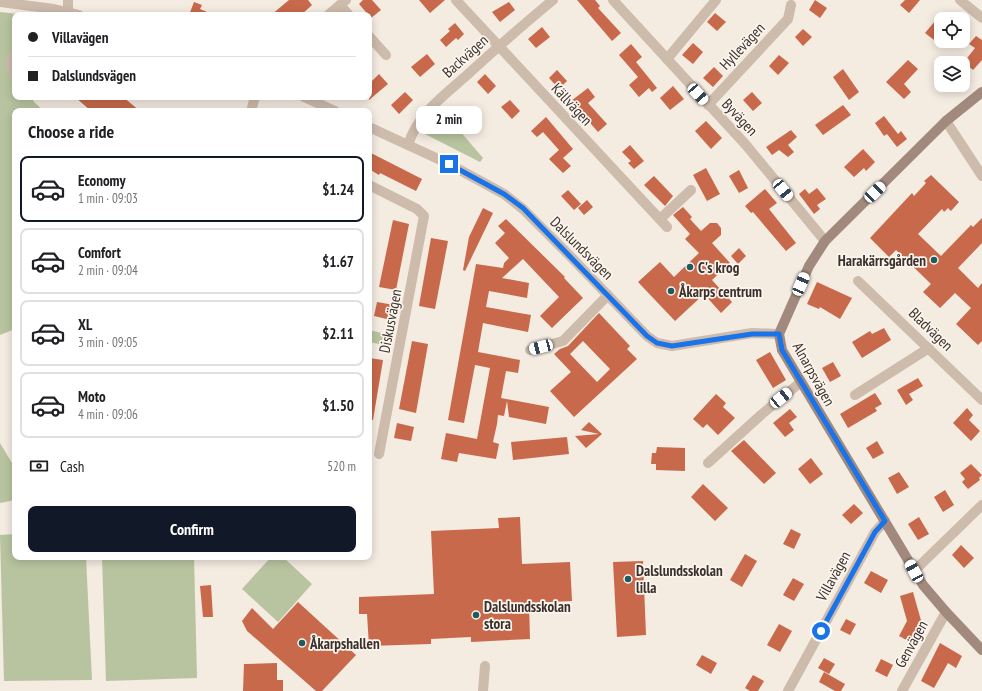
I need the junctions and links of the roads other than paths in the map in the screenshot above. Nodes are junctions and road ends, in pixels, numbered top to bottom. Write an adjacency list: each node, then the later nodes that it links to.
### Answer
1 (68, 0): 11 (street)
2 (456, 0): 16 (street, Källvägen)
3 (553, 0): 16 (street, Backvägen)
4 (613, 0): 19 (street, Byvägen)
5 (716, 0): 19 (street)
6 (960, 0): 14 (street)
7 (0, 2): 10 (street)
8 (343, 2): 12 (street); 13 (street)
9 (791, 5): 23 (street, Hyllevägen)
10 (51, 12): 11 (street)
11 (68, 12)
12 (331, 12)
13 (348, 12)
14 (982, 18)
15 (372, 39): 17 (street)
16 (498, 46): 27 (street, Backvägen); 30 (street, Källvägen)
17 (386, 55)
18 (12, 57): 20 (street)
19 (667, 59): 23 (street, Byvägen)
20 (12, 71)
21 (982, 92): 25 (street, Alnarpsvägen)
22 (311, 100): 24 (street)
23 (708, 105): 31 (street, Byvägen)
24 (328, 108)
25 (946, 121): 28 (street); 31 (street, Alnarpsvägen)
26 (372, 128): 27 (street, Dalslundsvägen)
27 (408, 144): 33 (street, Dalslundsvägen)
28 (982, 176)
29 (372, 187): 40 (street, Diskusvägen)
30 (691, 190)
31 (825, 241): 34 (street, Alnarpsvägen)
32 (858, 281): 35 (street, Bladvägen)
33 (608, 295): 34 (street, Dalslundsvägen); 36 (street)
34 (779, 334): 37 (street, Alnarpsvägen)
35 (929, 348): 38 (street); 39 (street, Bladvägen)
36 (530, 350)
37 (801, 382): 41 (street); 43 (street, Alnarpsvägen)
38 (855, 395)
39 (982, 400)
40 (379, 454)
41 (708, 463)
42 (982, 505): 44 (street)
43 (885, 521): 44 (street, Alnarpsvägen); 49 (street, Villavägen)
44 (914, 571): 45 (street, Alnarpsvägen)
45 (946, 612): 46 (street, Alnarpsvägen); 50 (street, Genvägen)
46 (982, 650)
47 (485, 666): 48 (street)
48 (484, 691)
49 (788, 691)
50 (902, 691)

